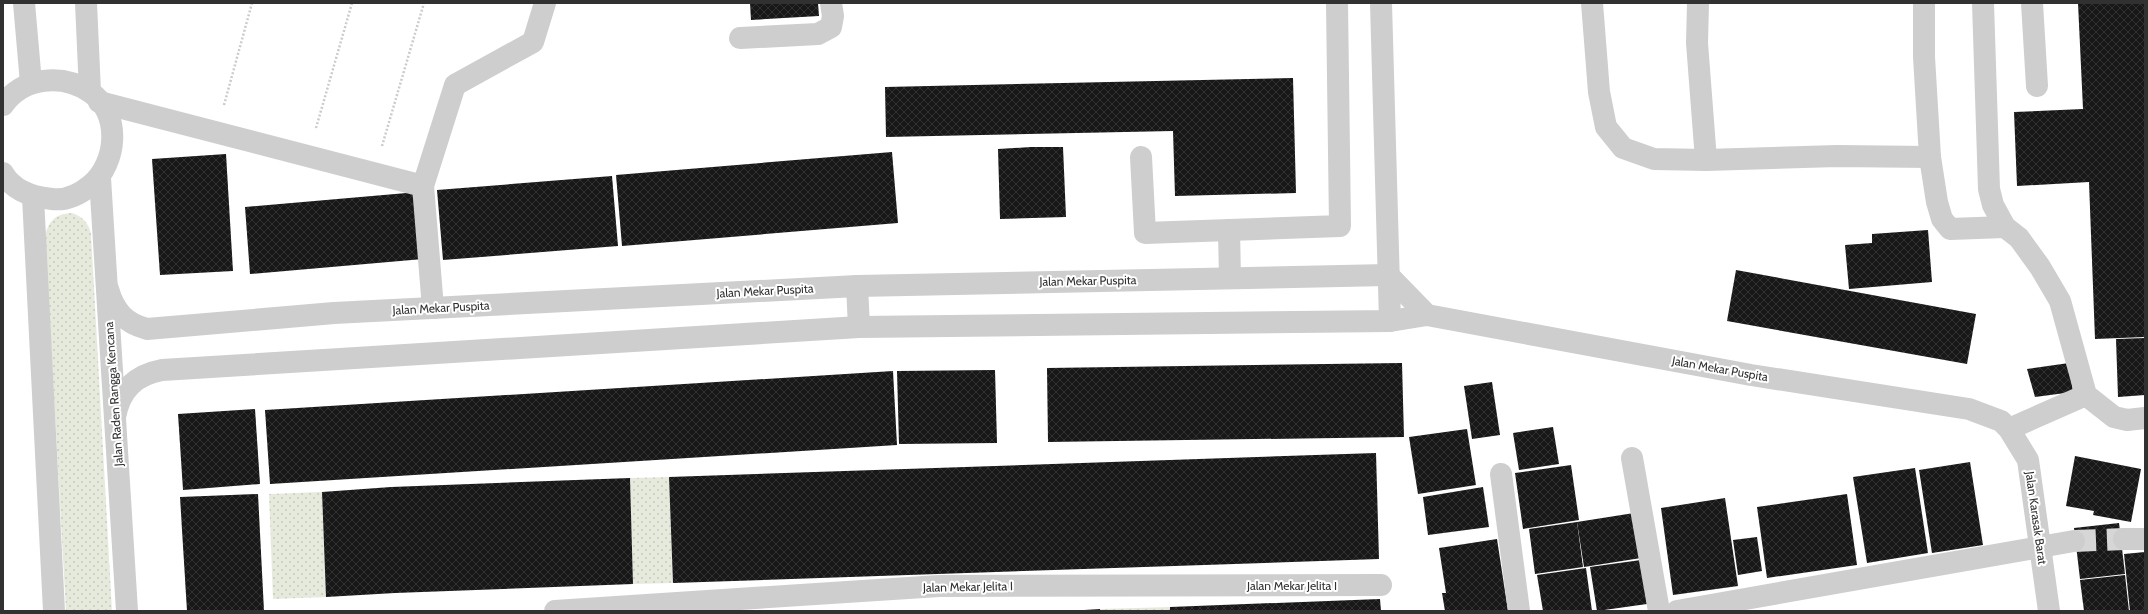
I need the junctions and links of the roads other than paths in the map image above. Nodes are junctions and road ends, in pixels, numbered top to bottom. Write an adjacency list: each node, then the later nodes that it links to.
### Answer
1 (24, 3): 13 (street)
2 (86, 3): 15 (street)
3 (545, 3): 22 (street)
4 (831, 3): 12 (street)
5 (1337, 3): 25 (street)
6 (1381, 3): 26 (street)
7 (1592, 3): 19 (street)
8 (1698, 3): 19 (street)
9 (1924, 3): 18 (street)
10 (1983, 3): 24 (street)
11 (2032, 3): 14 (street)
12 (740, 38)
13 (31, 83): 15 (street); 16 (street)
14 (2036, 86)
15 (95, 97): 21 (street); 22 (street)
16 (3, 104)
17 (1141, 157): 25 (street)
18 (1930, 157): 19 (street); 24 (street)
19 (1706, 160)
20 (3, 175): 23 (street)
21 (100, 178): 23 (street); 29 (street, Jalan Raden Rangga Kencana)
22 (423, 186): 30 (street)
23 (33, 197): 43 (street)
24 (2005, 227): 34 (street)
25 (1229, 230): 27 (street)
26 (1388, 275): 27 (street, Jalan Mekar Puspita); 31 (street); 32 (street)
27 (1230, 278): 28 (street, Jalan Mekar Puspita)
28 (857, 286): 30 (street, Jalan Mekar Puspita); 33 (street)
29 (108, 289): 30 (street, Jalan Mekar Puspita); 35 (street, Jalan Raden Rangga Kencana)
30 (433, 308)
31 (1427, 315): 32 (street, Jalan Mekar Puspita); 37 (street, Jalan Mekar Puspita)
32 (1390, 321): 33 (street, Jalan Mekar Puspita)
33 (859, 327): 35 (street, Jalan Mekar Puspita)
34 (2086, 395): 36 (street); 37 (street)
35 (115, 417): 44 (street, Jalan Raden Rangga Kencana)
36 (2145, 418)
37 (2009, 429): 41 (street, Jalan Karasak Barat)
38 (1632, 458): 47 (street)
39 (1502, 474): 46 (street)
40 (2074, 541): 41 (street)
41 (2040, 546): 48 (street); 49 (street, Jalan Karasak Barat)
42 (1381, 585): 45 (street, Jalan Mekar Jelita I)
43 (54, 611)
44 (128, 611)
45 (555, 611)
46 (1519, 611)
47 (1659, 611)
48 (1677, 611)
49 (2050, 611)

